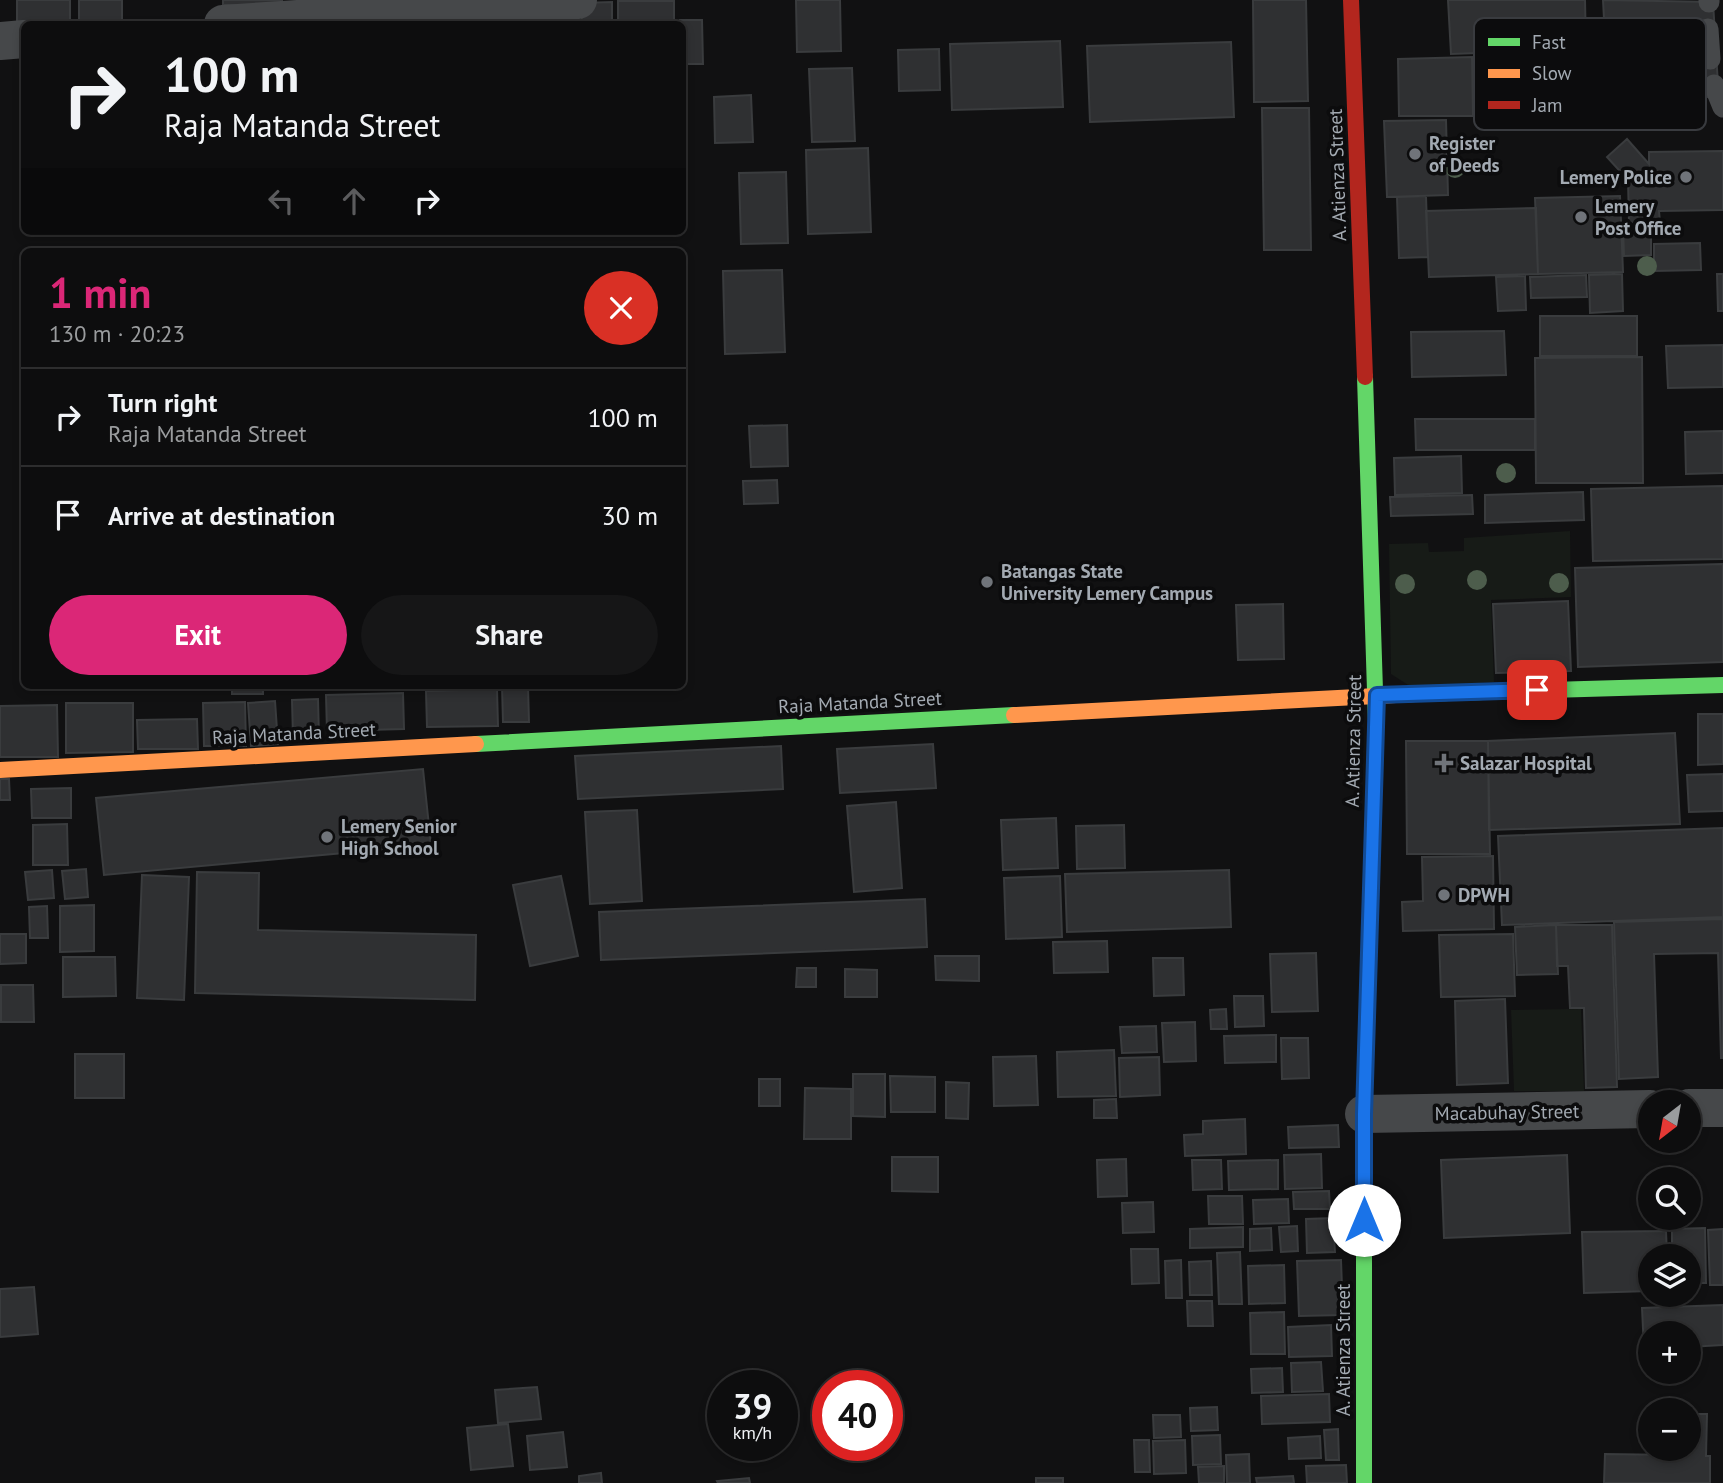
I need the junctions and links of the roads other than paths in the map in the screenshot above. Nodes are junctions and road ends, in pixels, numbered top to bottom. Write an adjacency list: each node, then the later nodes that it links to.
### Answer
1 (578, 0): 3 (street)
2 (1351, 0): 11 (street, A. Atienza Street)
3 (267, 21)
4 (1708, 29): 7 (lane)
5 (21, 39): 6 (street)
6 (0, 41)
7 (1710, 59)
8 (1714, 85): 9 (lane)
9 (1723, 107)
10 (1723, 685): 11 (street, Raja Matanda Street)
11 (1377, 695): 12 (street, Raja Matanda Street); 16 (street, A. Atienza Street)
12 (0, 770)
13 (1701, 1108): 14 (street)
14 (1723, 1108)
15 (1638, 1109): 16 (street, Macabuhay Street)
16 (1364, 1114): 17 (street, A. Atienza Street)
17 (1364, 1483)

